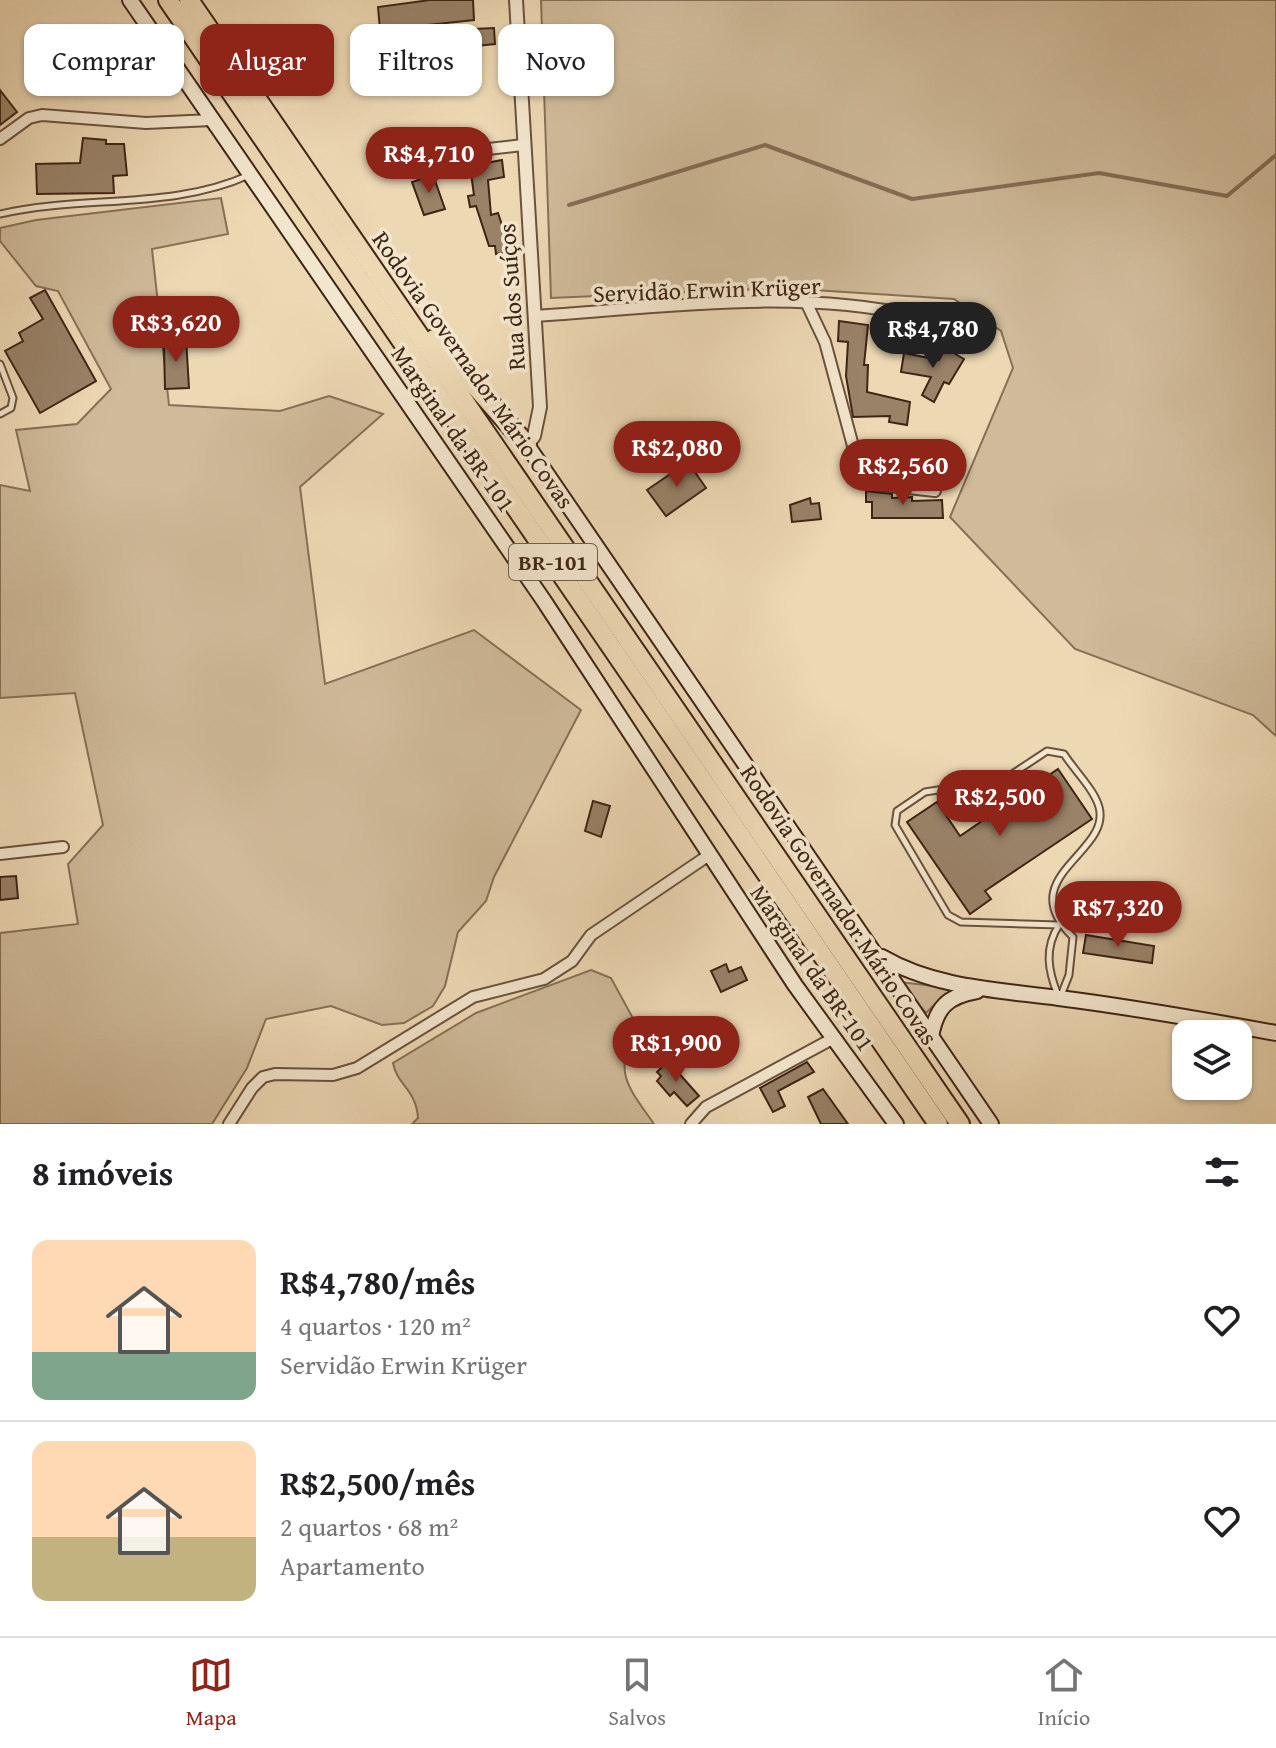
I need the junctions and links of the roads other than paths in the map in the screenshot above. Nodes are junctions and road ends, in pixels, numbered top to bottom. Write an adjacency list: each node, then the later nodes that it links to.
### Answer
1 (130, 0): 5 (main road, Marginal da BR-101)
2 (168, 0): 32 (highway, Rodovia Governador Mário Covas / BR-101)
3 (189, 0): 11 (highway, Rodovia Governador Mário Covas / BR-101)
4 (516, 0): 7 (street, Rua dos Suíços)
5 (212, 120): 6 (street); 9 (main road, Marginal da BR-101)
6 (0, 139)
7 (523, 145): 8 (street); 13 (street, Rua dos Suíços)
8 (392, 160)
9 (250, 174): 10 (lane); 21 (main road, Marginal da BR-101)
10 (0, 214)
11 (379, 277): 17 (highway); 33 (highway, Rodovia Governador Mário Covas / BR-101)
12 (807, 304): 13 (street, Servidão Erwin Krüger); 14 (street, Servidão Erwin Krüger); 18 (street)
13 (536, 316): 17 (street, Rua dos Suíços)
14 (972, 334)
15 (0, 364): 16 (lane)
16 (0, 414)
17 (527, 445): 23 (main road)
18 (935, 491)
19 (63, 847): 20 (street)
20 (0, 854)
21 (709, 855): 28 (main road, Marginal da BR-101); 29 (street)
22 (1059, 925): 22 (lane); 25 (lane); 25 (lane)
23 (876, 954): 24 (main road); 27 (main road)
24 (985, 990): 25 (main road); 27 (main road)
25 (1060, 998): 26 (main road)
26 (1276, 1033)
27 (931, 1037): 34 (main road)
28 (832, 1039): 30 (street); 31 (main road, Marginal da BR-101)
29 (229, 1124)
30 (691, 1124)
31 (896, 1124)
32 (938, 1124)
33 (960, 1124)
34 (991, 1124)

